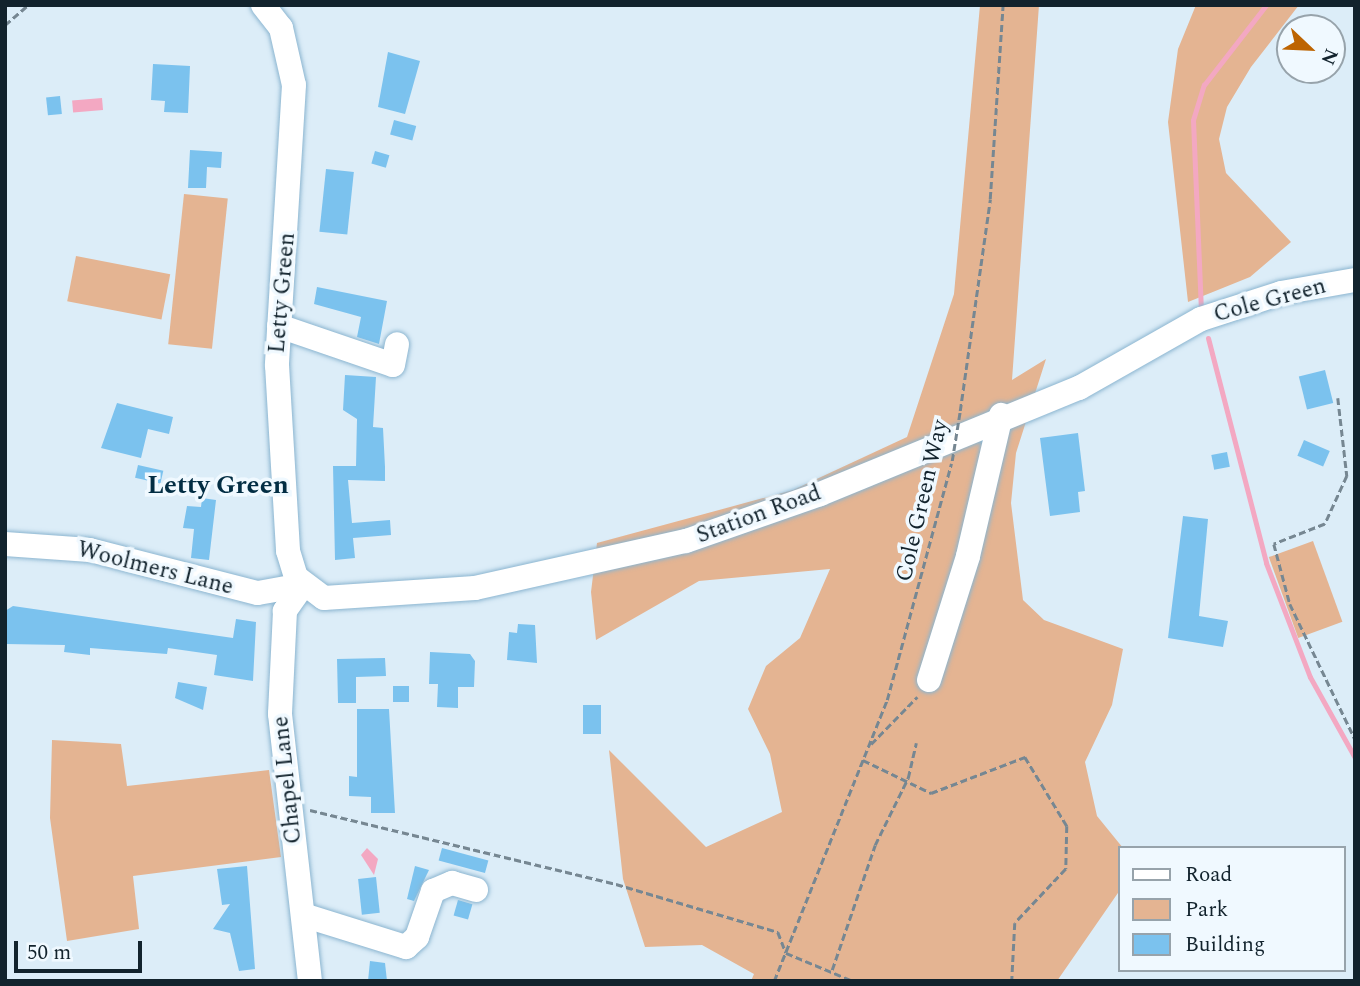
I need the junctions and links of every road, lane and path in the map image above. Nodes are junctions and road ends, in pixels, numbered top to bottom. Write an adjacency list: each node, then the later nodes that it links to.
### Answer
1 (28, 5): 4 (path)
2 (1003, 5): 16 (path, Cole Green Way, bridge)
3 (271, 9): 7 (street, Letty Green)
4 (5, 25)
5 (1355, 280): 6 (street, Cole Green)
6 (1187, 325): 10 (street, Station Road)
7 (279, 326): 8 (street); 12 (street, Letty Green)
8 (397, 344)
9 (1338, 398): 14 (path)
10 (1001, 415): 12 (street, Station Road); 13 (street)
11 (5, 544): 12 (street, Woolmers Lane)
12 (303, 585): 19 (street, Chapel Lane)
13 (929, 680): 16 (path)
14 (1355, 739)
15 (916, 743): 18 (path)
16 (869, 745): 17 (path, Cole Green Way)
17 (863, 760): 18 (path); 22 (path, Cole Green Way)
18 (908, 778): 23 (path); 27 (path)
19 (290, 804): 21 (street, Chapel Lane); 22 (path)
20 (476, 890): 21 (street)
21 (303, 915): 24 (street, Chapel Lane)
22 (786, 953): 23 (path); 25 (path, Cole Green Way)
23 (832, 970): 26 (path)
24 (310, 981)
25 (774, 981)
26 (853, 981)
27 (1012, 981)

